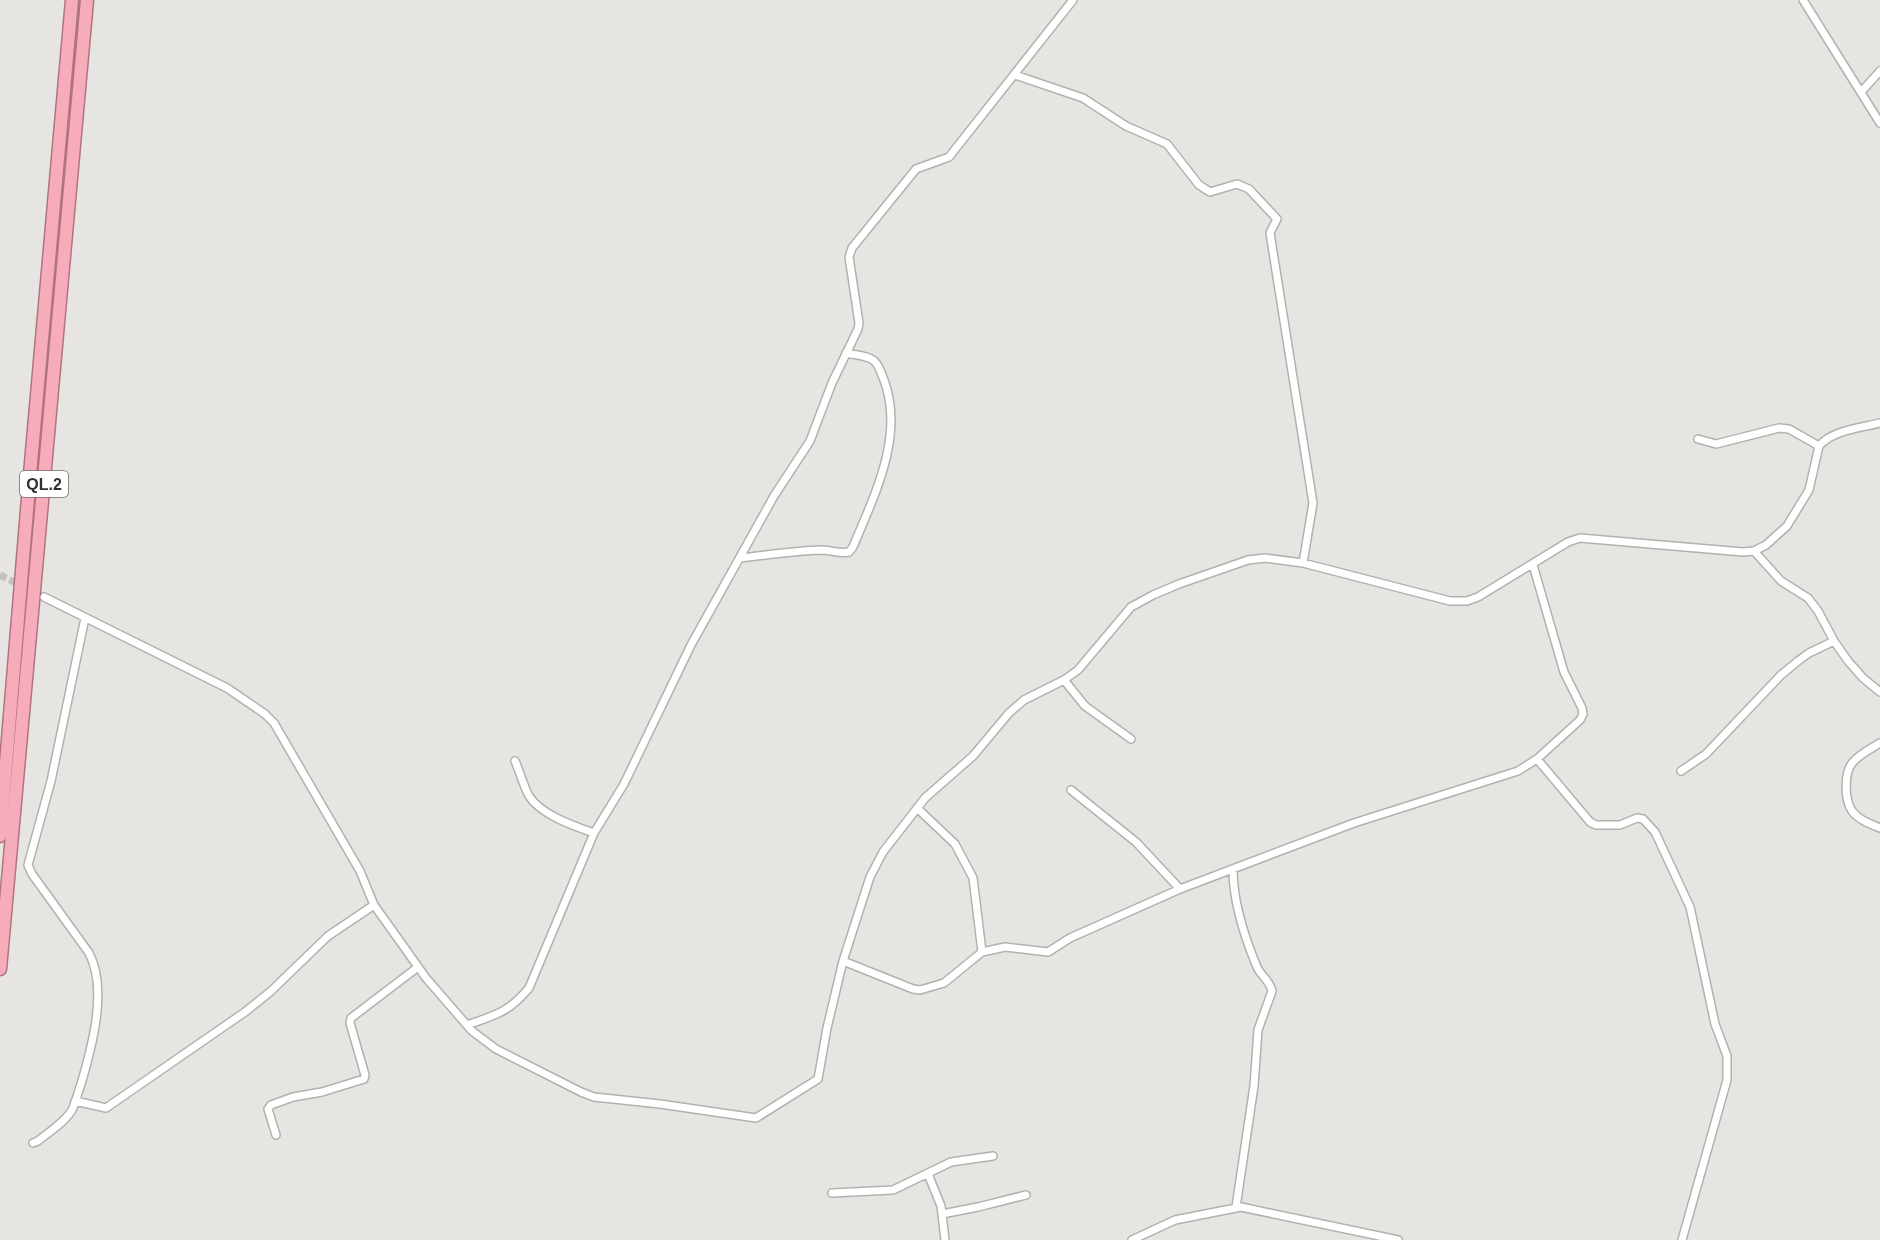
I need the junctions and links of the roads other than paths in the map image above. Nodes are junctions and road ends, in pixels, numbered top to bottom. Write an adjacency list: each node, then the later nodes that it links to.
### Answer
1 (72, 0): 31 (highway, QL.2)
2 (87, 0): 38 (highway, QL.2)
3 (1073, 0): 6 (street)
4 (1803, 0): 7 (street)
5 (1880, 71): 7 (street)
6 (1015, 75): 9 (street); 15 (street)
7 (1862, 92): 8 (street)
8 (1880, 123)
9 (846, 353): 14 (street); 14 (street)
10 (1880, 423): 12 (street)
11 (1698, 439): 12 (street)
12 (1819, 446): 13 (street)
13 (1754, 551): 16 (street); 19 (street)
14 (741, 558): 30 (street)
15 (1303, 563): 16 (street); 20 (street)
16 (1533, 565): 24 (street)
17 (44, 597): 18 (street)
18 (85, 618): 34 (street); 40 (street)
19 (1834, 641): 21 (street); 26 (street)
20 (1064, 680): 22 (street); 28 (street)
21 (1880, 692)
22 (1131, 739)
23 (1880, 743): 29 (street)
24 (1537, 759): 32 (street); 52 (street)
25 (515, 761): 30 (street)
26 (1681, 771)
27 (1071, 789): 33 (street)
28 (917, 808): 35 (street); 36 (street)
29 (1880, 828)
30 (594, 833): 39 (street)
31 (0, 836)
32 (1233, 869): 33 (street); 47 (street)
33 (1180, 889): 35 (street)
34 (374, 905): 37 (street); 40 (street)
35 (982, 952): 36 (street)
36 (843, 961): 39 (street)
37 (418, 967): 39 (street); 41 (street)
38 (0, 969)
39 (467, 1025)
40 (75, 1101): 42 (street)
41 (276, 1135)
42 (33, 1143)
43 (993, 1156): 44 (street)
44 (928, 1174): 45 (street); 48 (street)
45 (832, 1193)
46 (1026, 1195): 48 (street)
47 (1236, 1208): 50 (street); 51 (street)
48 (942, 1214): 49 (street)
49 (945, 1240)
50 (1132, 1240)
51 (1398, 1240)
52 (1682, 1240)

